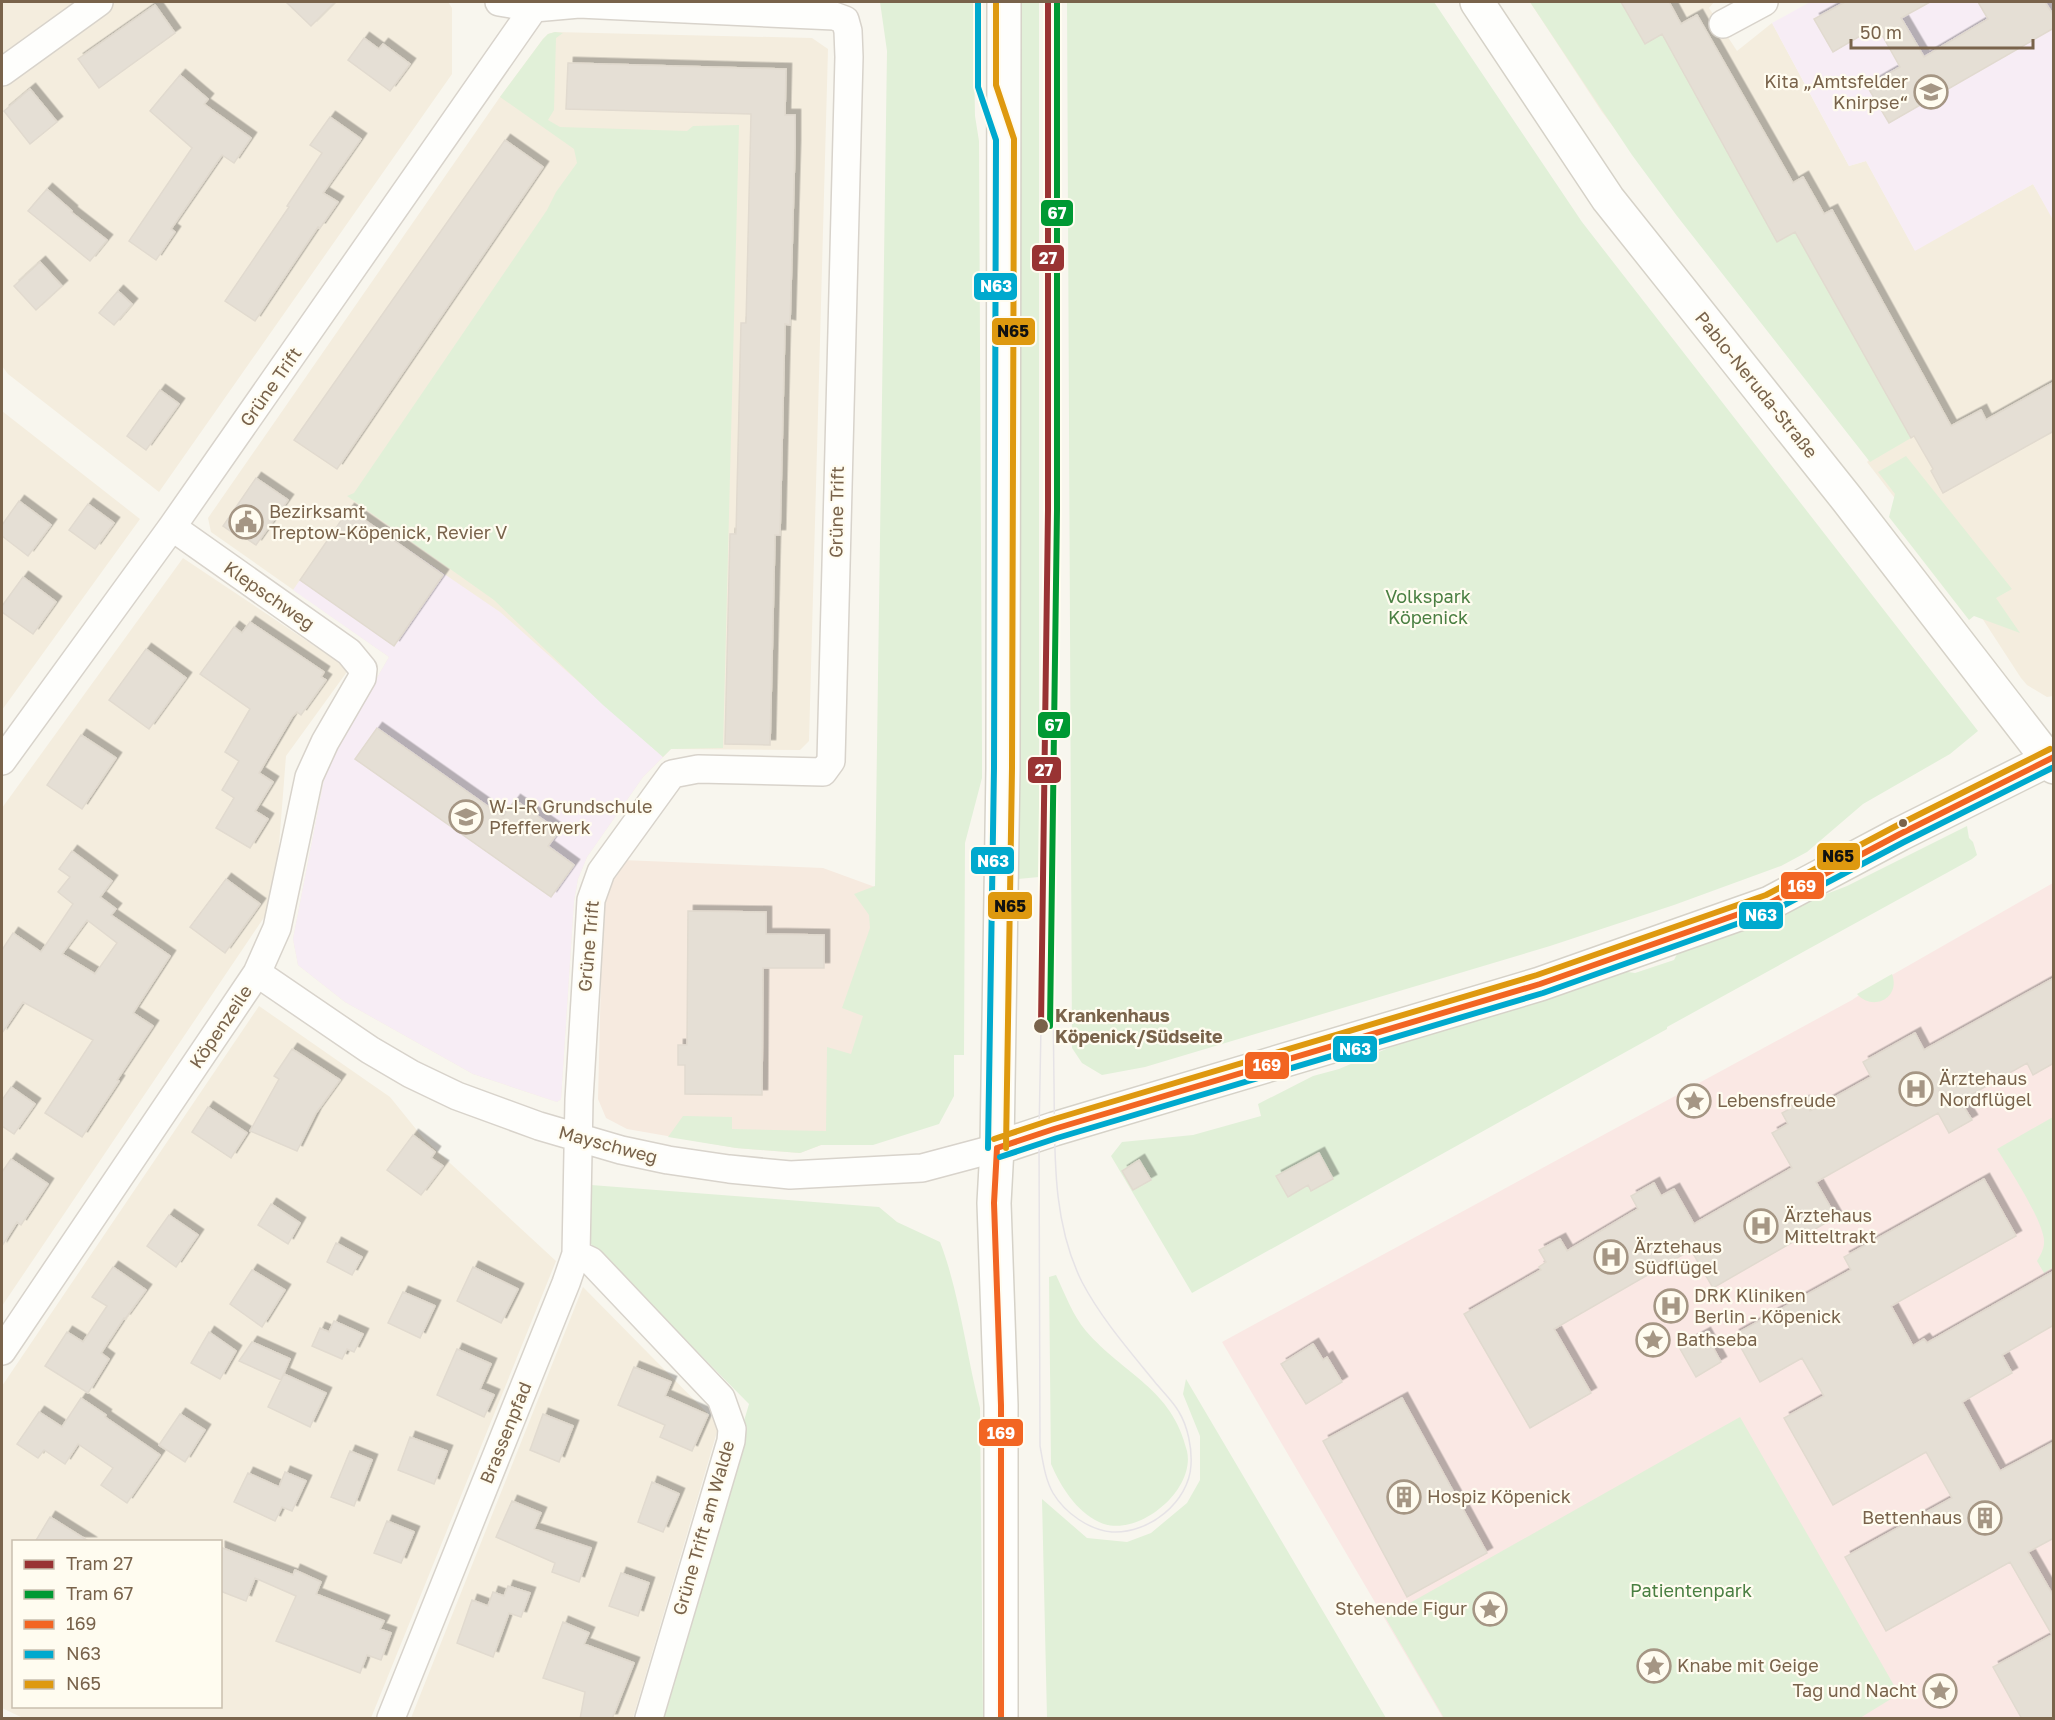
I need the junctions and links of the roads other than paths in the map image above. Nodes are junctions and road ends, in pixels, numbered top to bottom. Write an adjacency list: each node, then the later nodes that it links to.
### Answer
1 (99, 2): 9 (street)
2 (498, 2): 7 (street)
3 (987, 2): 10 (main road)
4 (1004, 2): 10 (main road)
5 (1477, 2): 14 (main road, Pablo-Neruda-Straße)
6 (1764, 2): 8 (street)
7 (536, 5): 11 (street, Grüne Trift); 16 (street, Grüne Trift)
8 (1723, 24)
9 (2, 72)
10 (1005, 139): 17 (main road)
11 (172, 527): 12 (street, Klepschweg); 13 (street, Grüne Trift)
12 (363, 669): 15 (street, Köpenzeile)
13 (2, 761)
14 (2052, 761): 17 (main road)
15 (257, 974): 16 (street, Mayschweg); 19 (street, Köpenzeile)
16 (578, 1138): 17 (street, Mayschweg); 18 (street, Brassenpfad)
17 (997, 1148): 22 (main road)
18 (576, 1254): 20 (street, Brassenpfad); 21 (street, Grüne Trift am Walde)
19 (2, 1351)
20 (391, 1719)
21 (649, 1719)
22 (1001, 1719)

